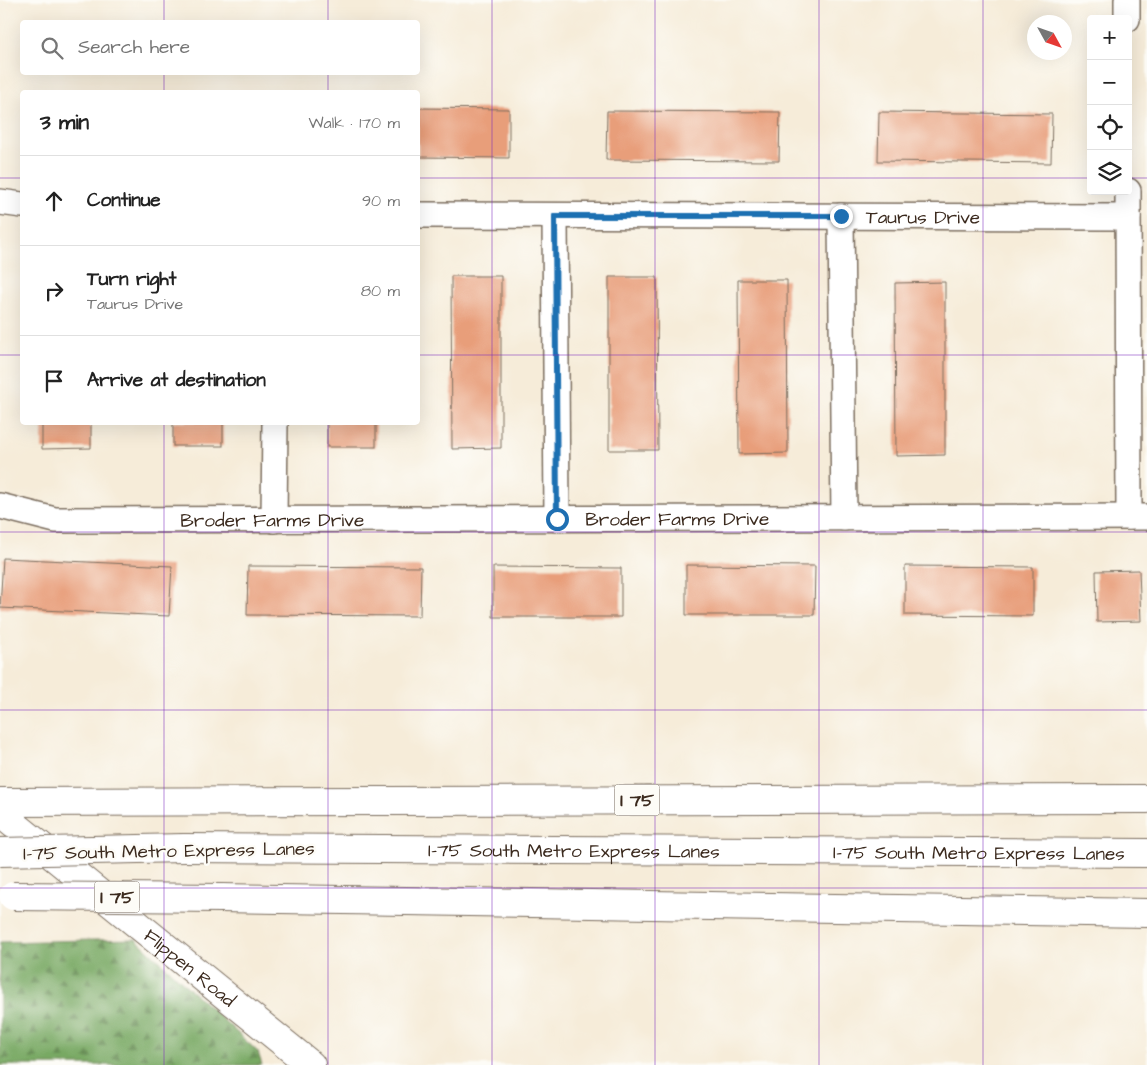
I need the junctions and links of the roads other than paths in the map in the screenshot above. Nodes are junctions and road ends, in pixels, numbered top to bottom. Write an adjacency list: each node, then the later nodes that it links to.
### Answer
1 (1127, 0): 2 (street)
2 (1127, 15)
3 (1128, 195): 7 (street)
4 (420, 215): 5 (street, Taurus Drive)
5 (555, 216): 6 (street, Taurus Drive); 12 (street)
6 (841, 216): 7 (street, Taurus Drive); 11 (street)
7 (1128, 216): 10 (street)
8 (275, 425): 13 (street)
9 (0, 506): 13 (street, Broder Farms Drive)
10 (1138, 517): 11 (street, Broder Farms Drive)
11 (844, 518): 12 (street, Broder Farms Drive)
12 (557, 519): 13 (street, Broder Farms Drive)
13 (274, 520)
14 (1147, 799): 15 (main road, I 75)
15 (0, 802)
16 (0, 813): 21 (main road, Flippen Road)
17 (0, 852): 18 (main road, I-75 South Metro Express Lanes, bridge)
18 (1147, 853)
19 (6, 896): 20 (main road, I 75, bridge)
20 (1147, 913)
21 (274, 1035): 22 (main road); 23 (main road, Flippen Road)
22 (288, 1065)
23 (311, 1065)

